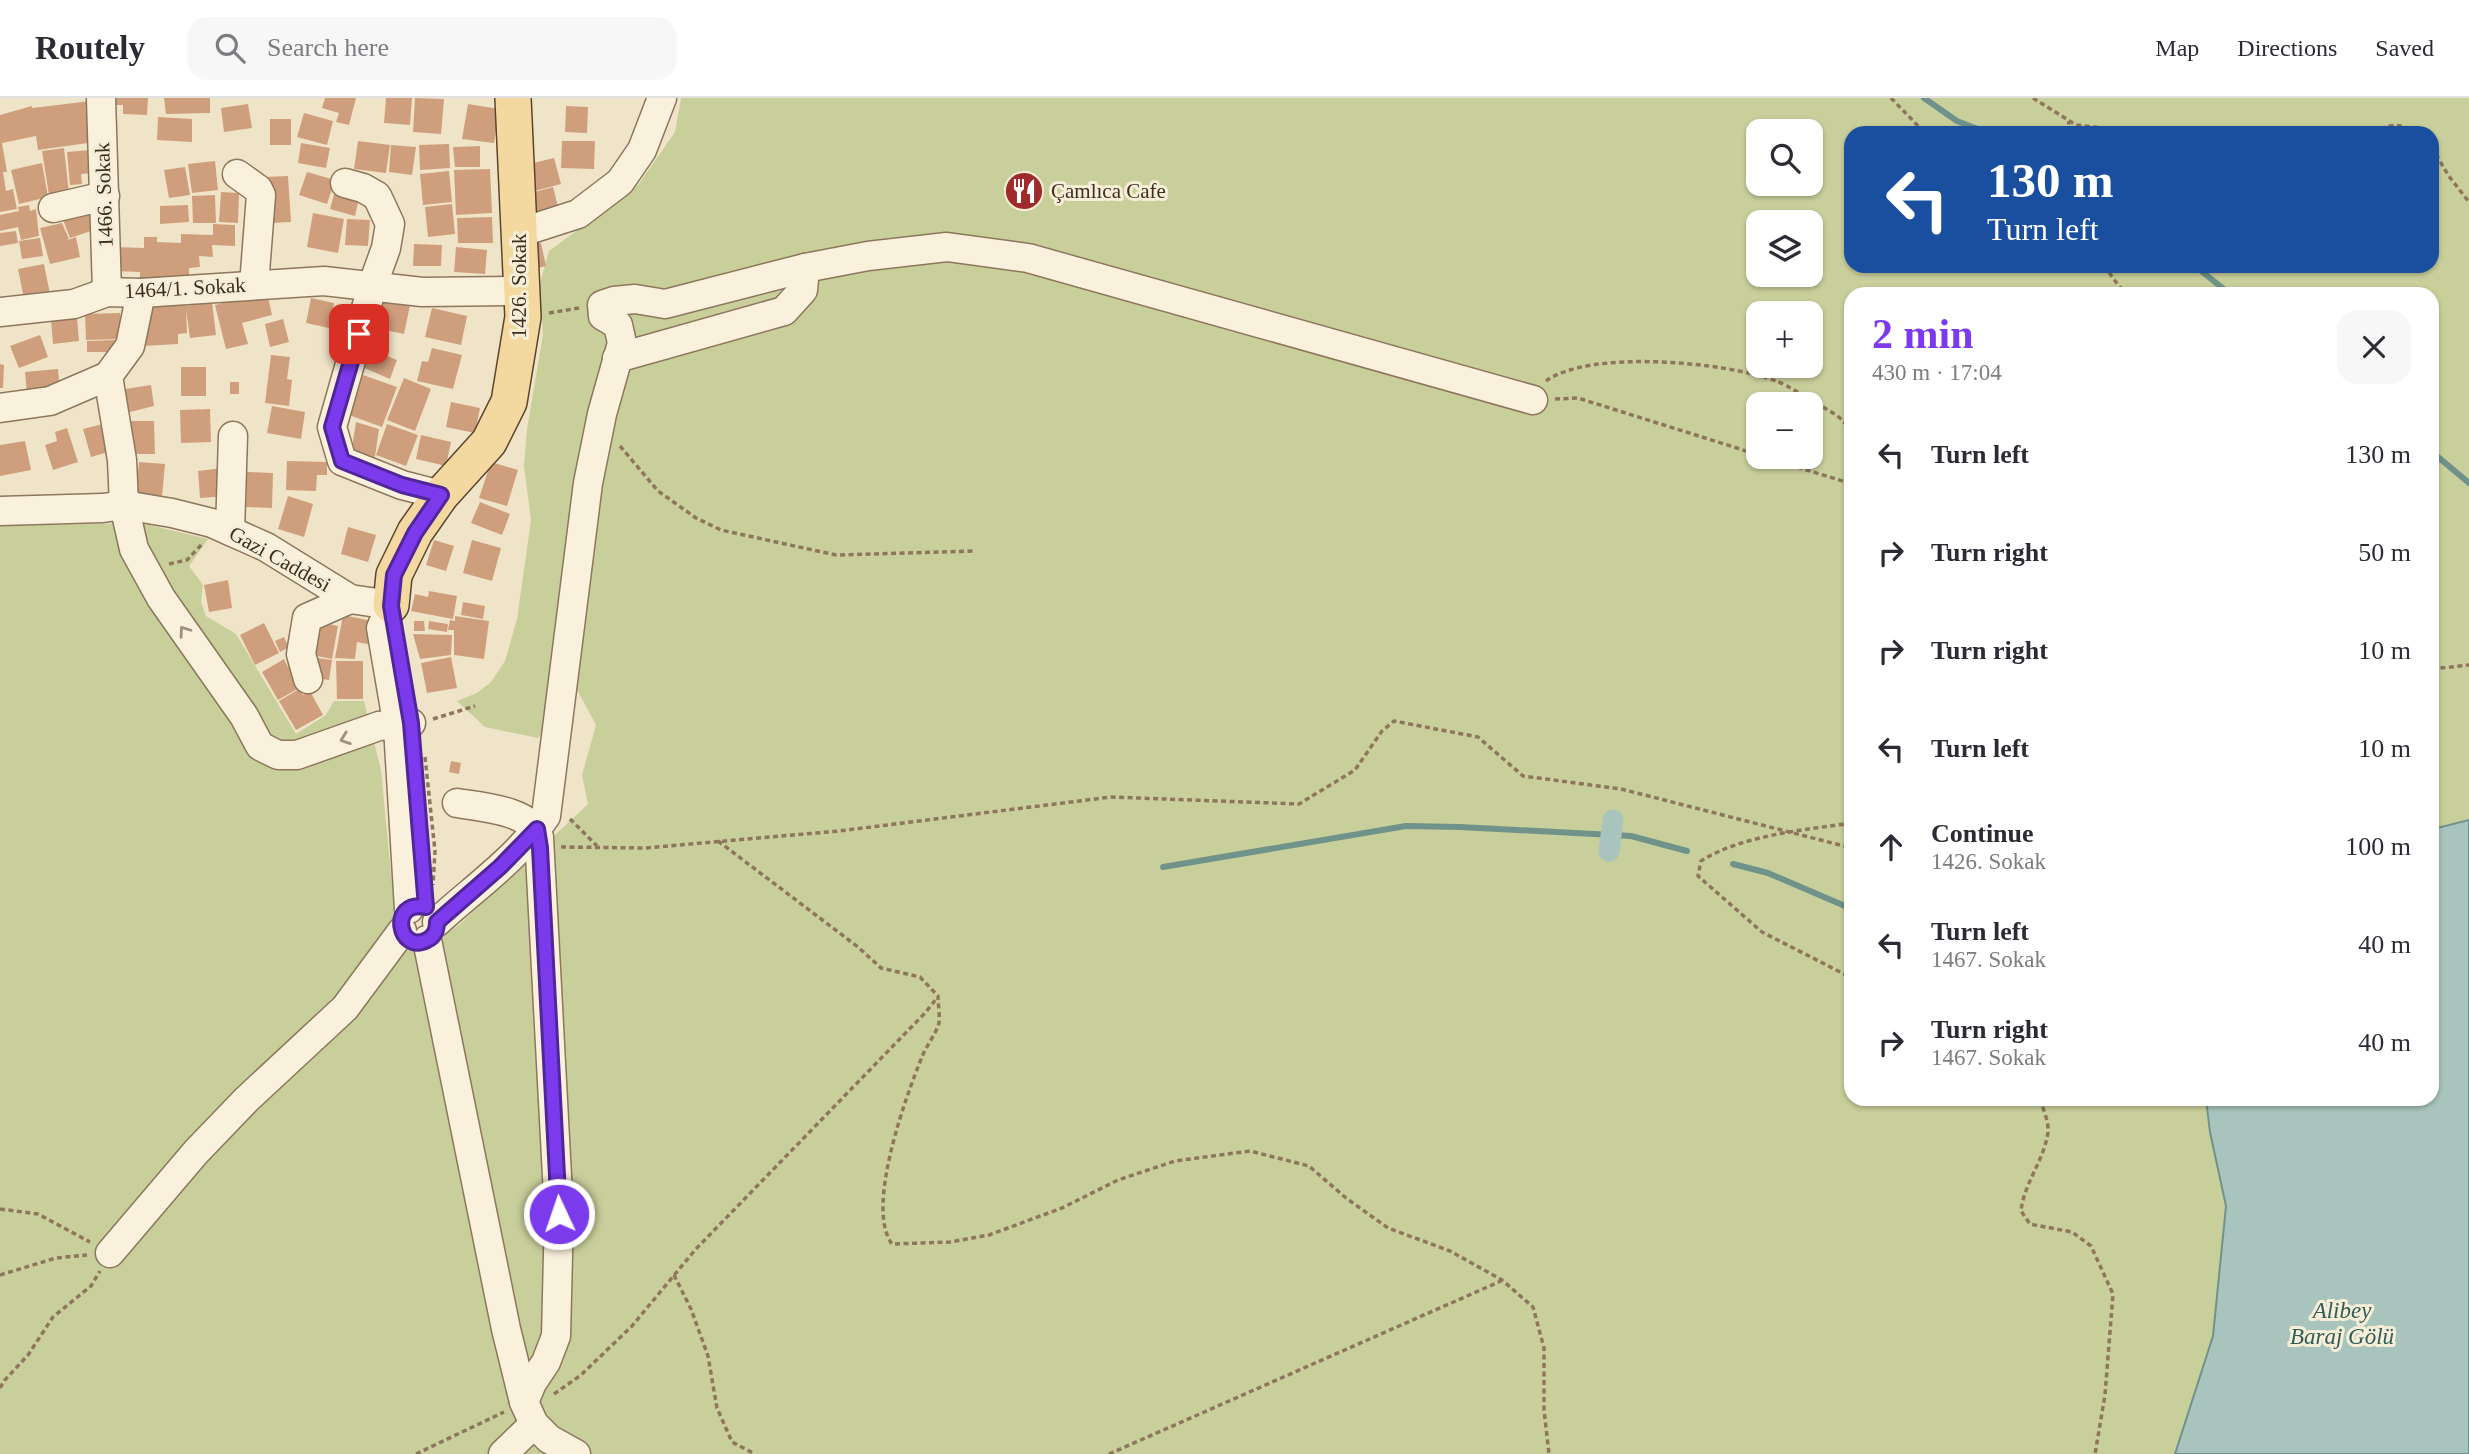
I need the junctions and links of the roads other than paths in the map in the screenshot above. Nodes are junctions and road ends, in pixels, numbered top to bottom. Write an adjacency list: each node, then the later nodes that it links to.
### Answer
1 (101, 98): 6 (street, 1466. Sokak)
2 (513, 98): 8 (main road, 1426. Sokak)
3 (662, 98): 8 (street)
4 (237, 174): 10 (street)
5 (345, 183): 11 (street)
6 (105, 196): 7 (street); 12 (street, 1466. Sokak)
7 (53, 208)
8 (519, 233): 14 (main road, 1426. Sokak)
9 (805, 268): 16 (street); 16 (street); 18 (street)
10 (254, 285): 11 (street, 1464/1. Sokak); 13 (street, 1464/1. Sokak)
11 (372, 287): 14 (street, 1464/1. Sokak); 21 (street)
12 (107, 292): 13 (street, 1464/1. Sokak); 15 (street, 1464/1. Sokak)
13 (141, 293): 17 (street)
14 (522, 304): 21 (main road, 1426. Sokak)
15 (0, 312)
16 (617, 358): 30 (street)
17 (108, 376): 19 (street); 22 (street)
18 (1533, 400)
19 (0, 408)
20 (233, 436): 24 (street)
21 (441, 495): 26 (main road, 1426. Sokak)
22 (124, 505): 23 (street, Gazi Caddesi); 24 (street, Gazi Caddesi); 28 (street, one-way to 22)
23 (0, 511)
24 (221, 527): 25 (street, Gazi Caddesi)
25 (350, 599): 26 (street, Gazi Caddesi); 27 (street, Gazi Caddesi)
26 (391, 606): 28 (street)
27 (308, 679)
28 (404, 724): 31 (street)
29 (457, 803): 30 (street)
30 (538, 839): 31 (street); 33 (street)
31 (420, 922): 32 (street); 33 (street)
32 (110, 1253)
33 (529, 1413): 34 (street); 35 (street)
34 (503, 1454)
35 (576, 1454)

